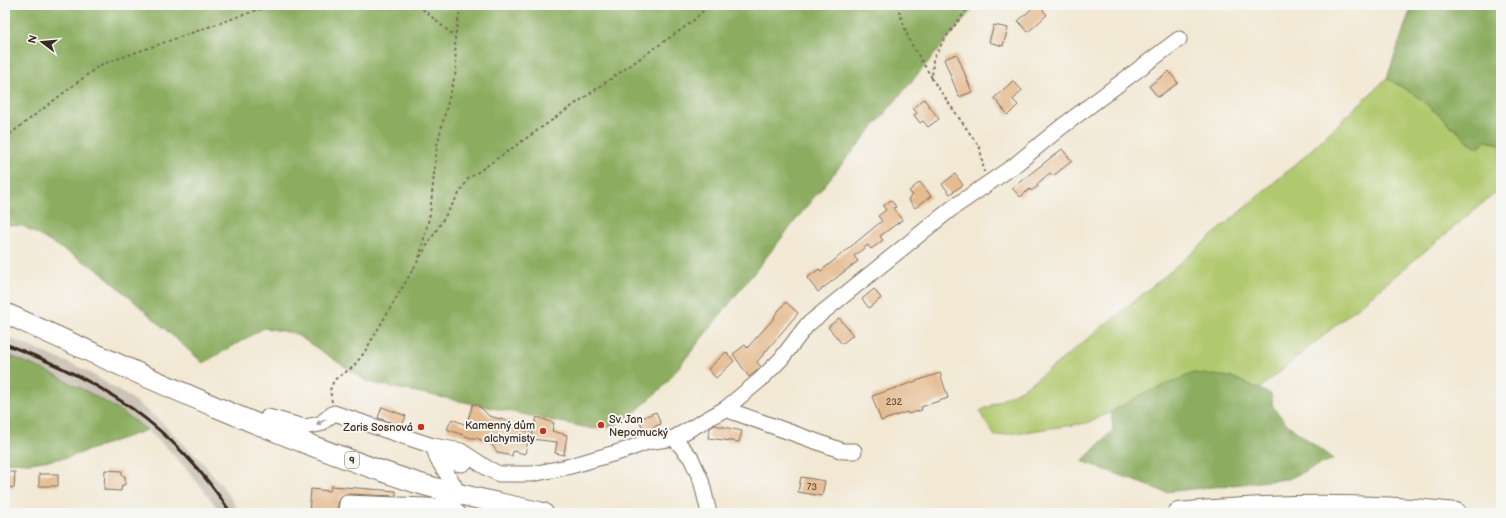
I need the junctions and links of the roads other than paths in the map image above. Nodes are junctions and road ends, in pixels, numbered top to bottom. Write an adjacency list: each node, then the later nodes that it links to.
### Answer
1 (1179, 39): 4 (street)
2 (5, 300): 5 (main road, 9)
3 (5, 313): 10 (main road, 9)
4 (725, 409): 6 (street); 7 (street)
5 (268, 417): 8 (street, one-way to 5); 9 (main road, 9)
6 (674, 438): 8 (street); 14 (street)
7 (854, 451)
8 (435, 453): 9 (street)
9 (454, 485): 10 (main road, 9)
10 (508, 505): 13 (main road, 9)
11 (346, 513): 12 (street)
12 (458, 513)
13 (543, 513)
14 (708, 513)
15 (1178, 513): 16 (main road)
16 (1456, 513)

